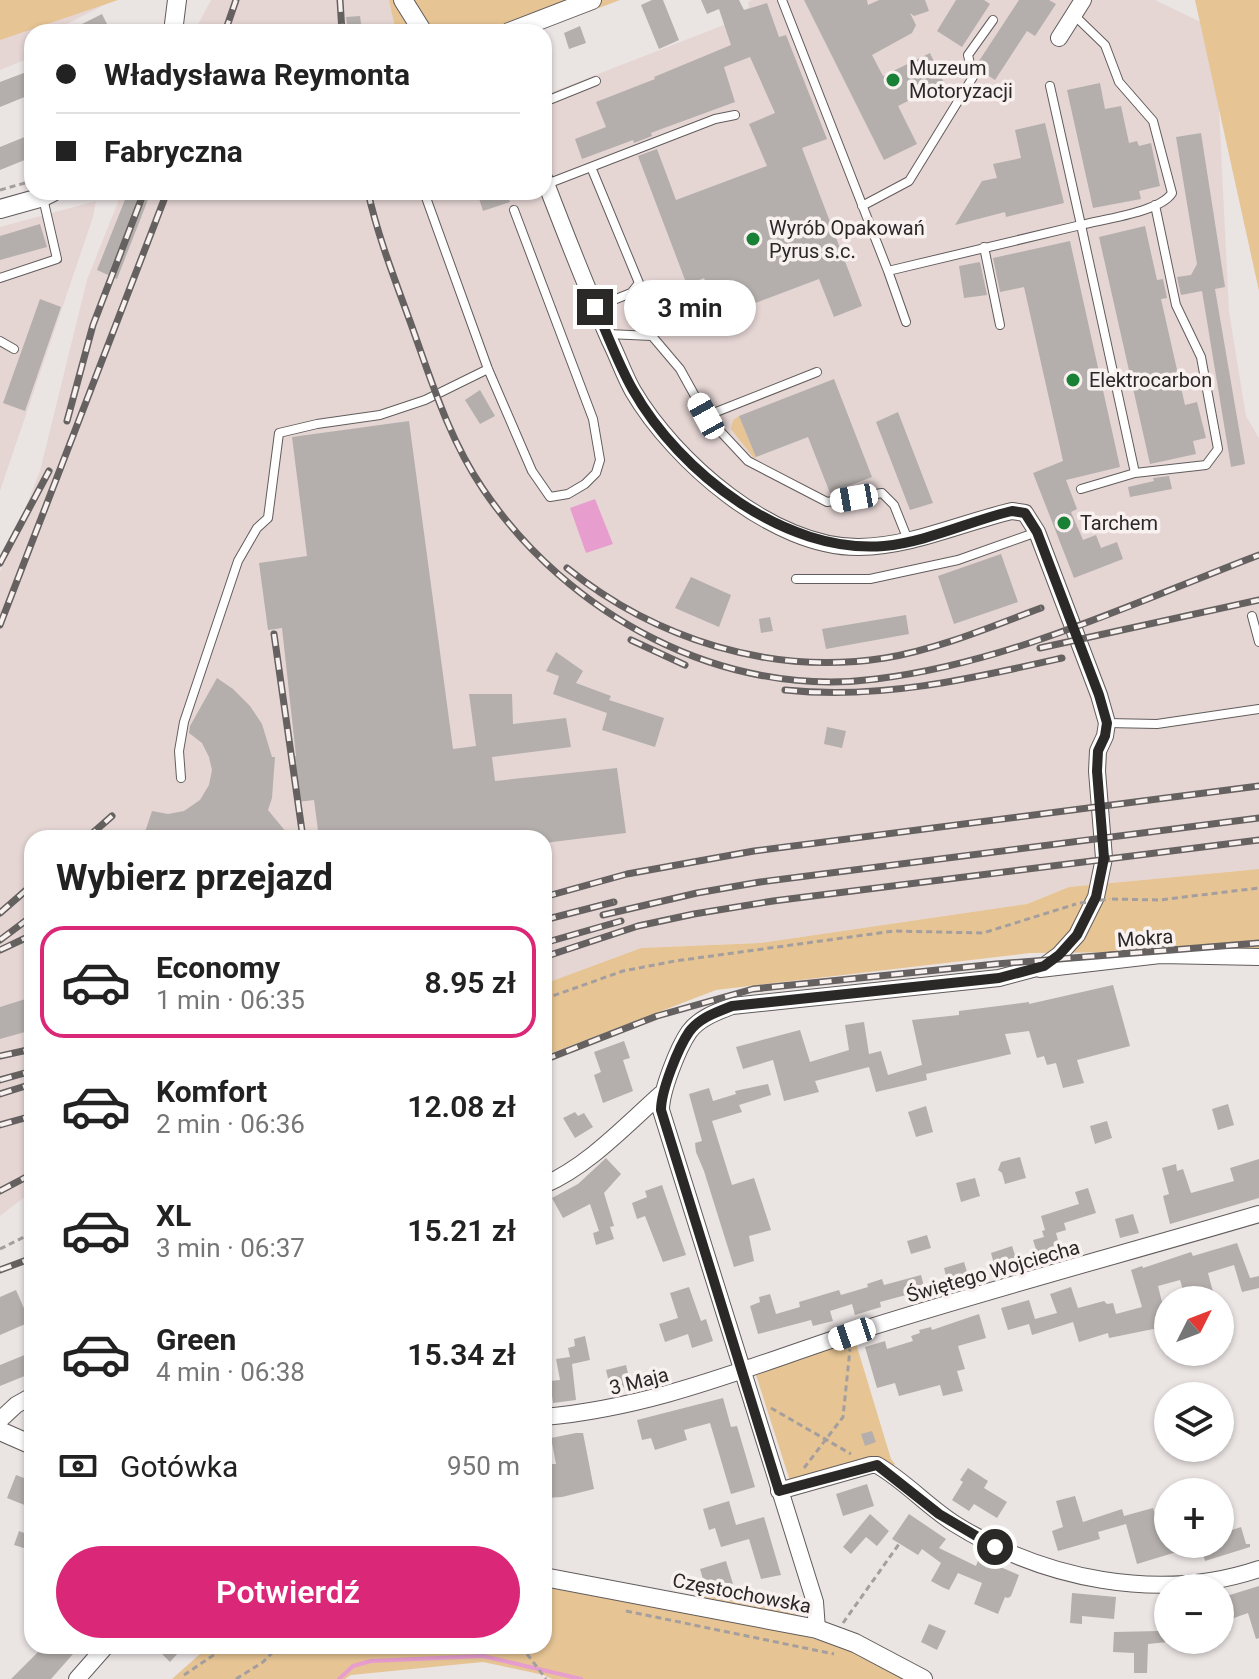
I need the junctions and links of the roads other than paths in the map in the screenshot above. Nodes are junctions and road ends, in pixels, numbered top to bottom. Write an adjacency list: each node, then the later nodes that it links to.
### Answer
1 (177, 0): 8 (street)
2 (403, 0): 9 (street)
3 (592, 0): 10 (street)
4 (782, 0): 23 (lane)
5 (1083, 0): 6 (street)
6 (1074, 15): 11 (street); 22 (lane)
7 (993, 20): 23 (lane)
8 (174, 24)
9 (417, 24)
10 (530, 24)
11 (1059, 38)
12 (596, 81): 14 (lane)
13 (1050, 86): 26 (lane)
14 (552, 99)
15 (735, 115): 16 (lane)
16 (591, 167): 17 (lane); 30 (lane)
17 (552, 179)
18 (552, 199): 30 (street)
19 (31, 200): 24 (street)
20 (49, 200): 29 (lane)
21 (427, 200): 36 (lane)
22 (1155, 205): 26 (lane); 39 (lane)
23 (862, 206): 28 (lane)
24 (0, 209)
25 (514, 210): 36 (lane)
26 (1081, 225): 27 (lane); 39 (lane)
27 (984, 247): 28 (lane); 32 (lane)
28 (888, 271): 31 (lane)
29 (0, 278)
30 (595, 307): 33 (street)
31 (906, 322)
32 (1000, 325)
33 (607, 334): 38 (lane); 42 (street)
34 (0, 341): 35 (lane)
35 (14, 349)
36 (488, 369): 48 (lane)
37 (817, 372): 38 (lane)
38 (706, 416): 42 (lane)
39 (1135, 473): 40 (lane)
40 (1081, 489)
41 (1037, 532): 42 (street); 43 (lane); 47 (street)
42 (909, 541)
43 (796, 579)
44 (1252, 616): 45 (lane)
45 (1259, 642)
46 (1259, 709): 47 (lane)
47 (1107, 723): 50 (street)
48 (181, 778)
49 (1259, 957): 50 (street, Mokra)
50 (1035, 970): 51 (street, Mokra)
51 (661, 1094): 52 (street); 54 (street)
52 (552, 1182)
53 (1259, 1214): 54 (street, Świętego Wojciecha)
54 (741, 1372): 56 (street, 3 Maja); 60 (street)
55 (24, 1400): 57 (street)
56 (552, 1416)
57 (0, 1420)
58 (0, 1431): 59 (street)
59 (24, 1442)
60 (784, 1489): 61 (street); 63 (street)
61 (1259, 1569)
62 (552, 1579): 63 (street, Częstochowska)
63 (817, 1629): 66 (street, Częstochowska)
64 (99, 1654): 65 (street)
65 (77, 1679)
66 (923, 1679)

